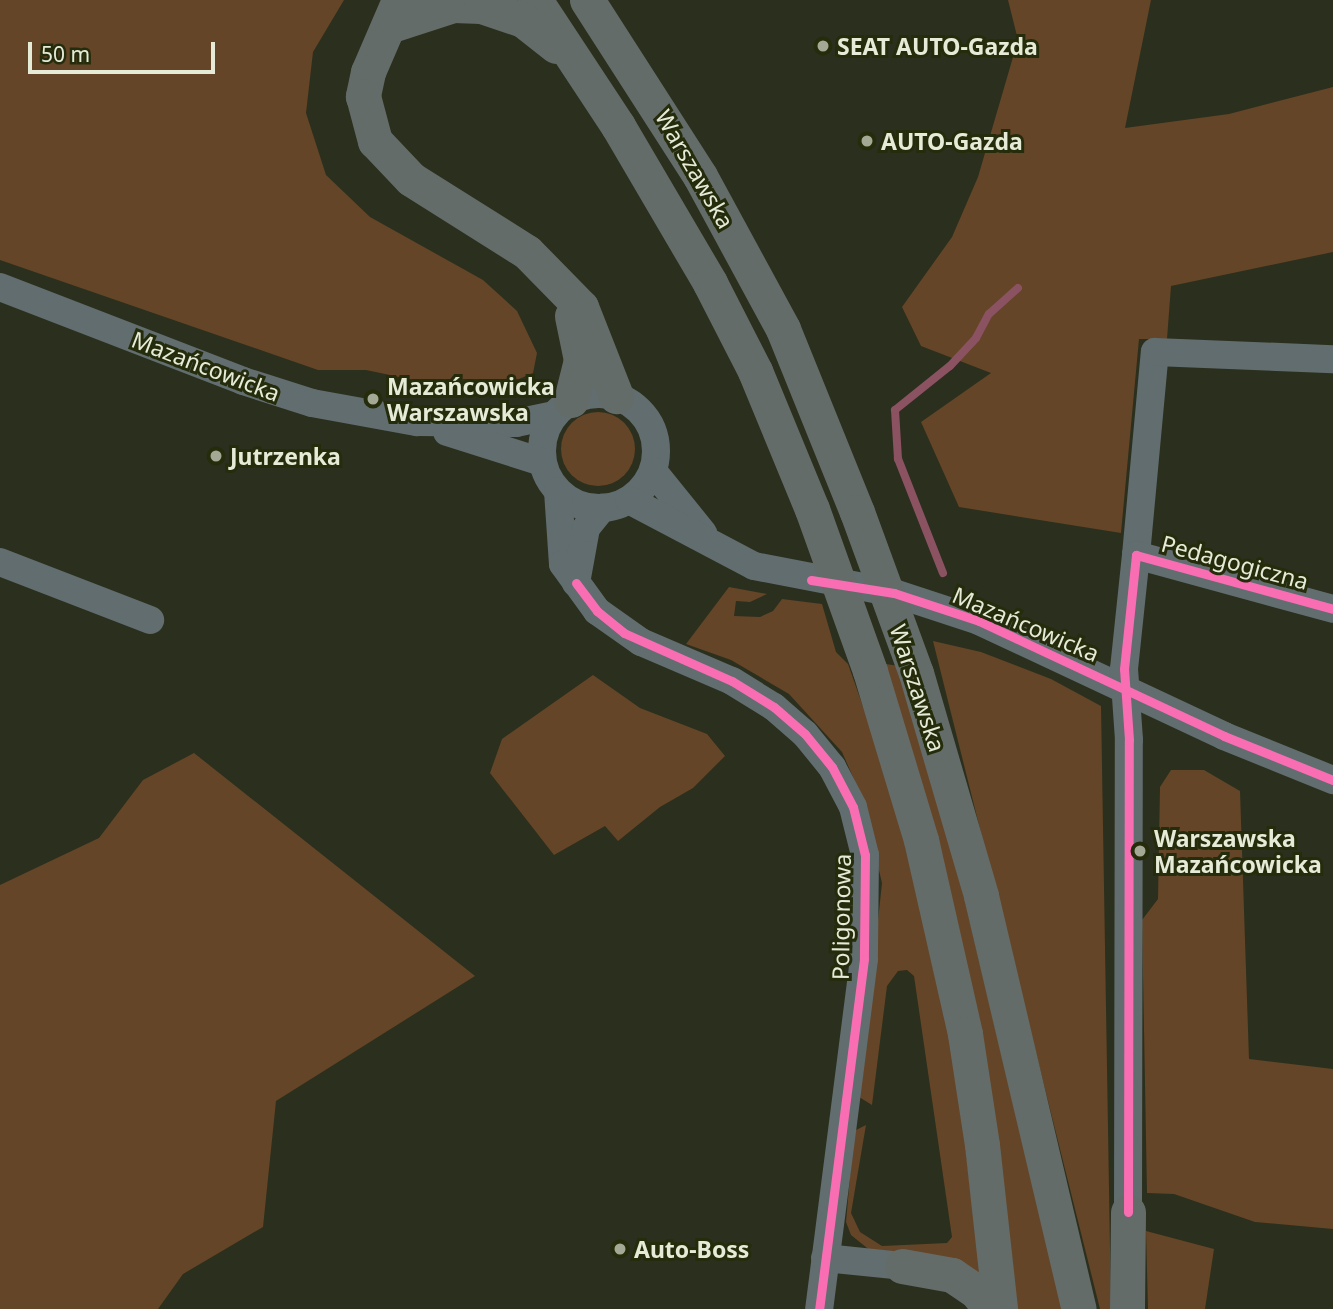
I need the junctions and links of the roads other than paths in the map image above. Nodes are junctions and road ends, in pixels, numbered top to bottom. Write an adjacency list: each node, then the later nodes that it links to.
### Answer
1 (535, 0): 6 (main road, Warszawska)
2 (587, 0): 5 (main road, Warszawska)
3 (617, 0): 5 (main road)
4 (395, 12): 6 (main road); 8 (main road)
5 (622, 50): 32 (main road, Warszawska, bridge)
6 (578, 63): 31 (main road, Warszawska, bridge)
7 (0, 287): 12 (street, Mazańcowicka)
8 (562, 289): 10 (main road); 11 (main road)
9 (1333, 359): 19 (street, Pedagogiczna)
10 (617, 396): 11 (street); 14 (street)
11 (562, 408): 12 (street, Mazańcowicka); 13 (street)
12 (418, 422): 13 (street, Mazańcowicka)
13 (542, 462): 15 (street)
14 (653, 471): 16 (street); 18 (street, Mazańcowicka)
15 (558, 491): 17 (street); 21 (street, Poligonowa)
16 (629, 500): 17 (street); 18 (street, Mazańcowicka)
17 (602, 508): 21 (street)
18 (712, 543): 24 (street, Mazańcowicka)
19 (1136, 555): 22 (street, Pedagogiczna); 24 (street, Pedagogiczna)
20 (0, 562): 23 (street)
21 (576, 583): 27 (street, Poligonowa)
22 (1333, 609)
23 (150, 620)
24 (1125, 689): 25 (street, Mazańcowicka); 26 (street, Pedagogiczna)
25 (1333, 780)
26 (1128, 1212): 33 (main road)
27 (825, 1258): 28 (street); 29 (street, Poligonowa)
28 (902, 1266): 30 (main road)
29 (819, 1309)
30 (990, 1309)
31 (1000, 1309)
32 (1079, 1309)
33 (1127, 1309)

